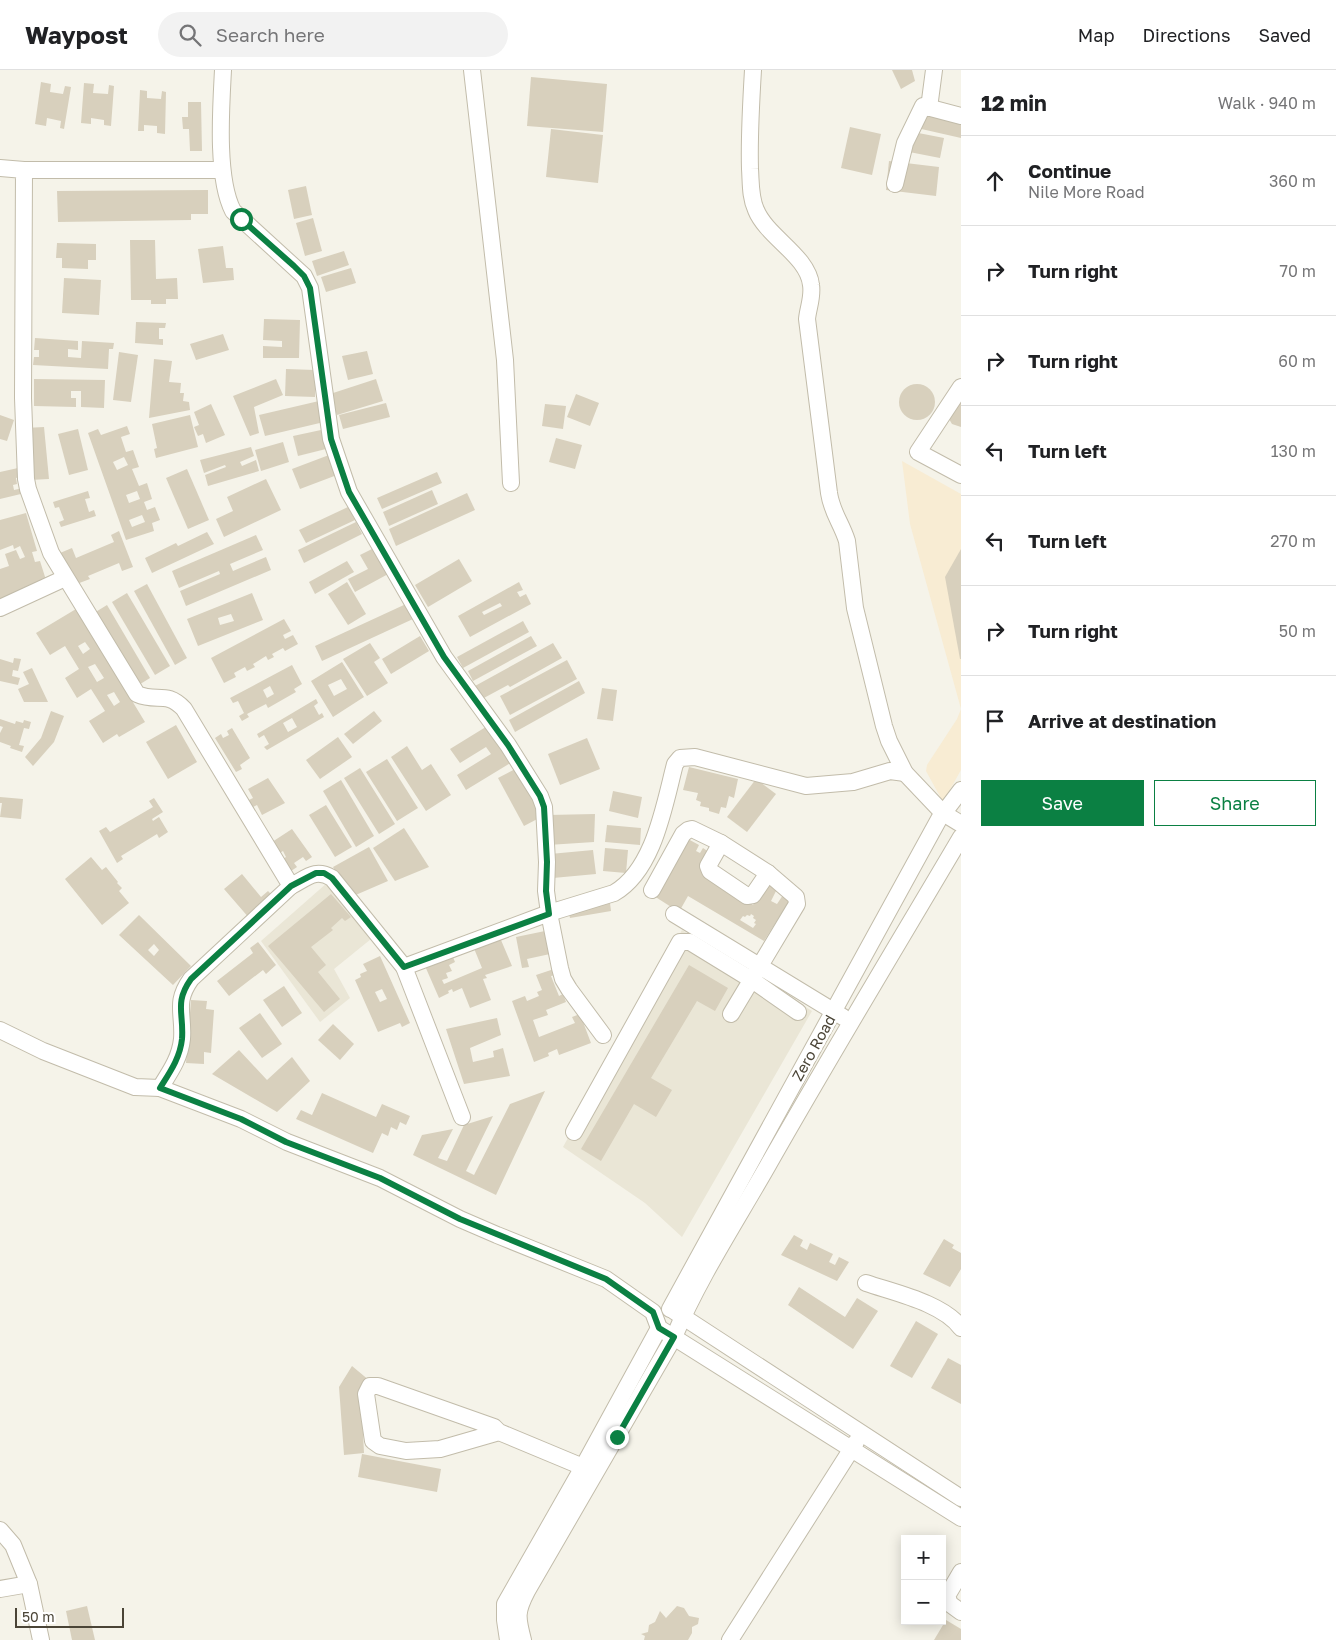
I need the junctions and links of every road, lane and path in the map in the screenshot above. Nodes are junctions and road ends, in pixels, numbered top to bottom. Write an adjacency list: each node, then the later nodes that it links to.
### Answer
1 (224, 70): 9 (street)
2 (472, 70): 13 (street)
3 (753, 70): 16 (street)
4 (934, 70): 5 (street)
5 (929, 108): 6 (street); 10 (street)
6 (961, 116)
7 (0, 168): 8 (street)
8 (24, 170): 9 (street); 14 (street)
9 (222, 170): 25 (street)
10 (894, 184)
11 (961, 387): 12 (street)
12 (961, 475)
13 (511, 484)
14 (66, 578): 15 (street); 23 (street)
15 (0, 608)
16 (906, 773): 18 (street); 25 (street)
17 (961, 790): 18 (street, Zero Road)
18 (943, 812): 19 (street); 30 (street, Zero Road)
19 (961, 824)
20 (961, 837): 32 (street, Zero Road)
21 (722, 843): 22 (street); 22 (street); 24 (street)
22 (768, 873): 28 (street)
23 (291, 886): 27 (street); 35 (street)
24 (652, 890)
25 (549, 914): 27 (street); 34 (street)
26 (674, 914): 28 (street)
27 (404, 967): 36 (street)
28 (756, 974): 29 (street); 30 (street); 31 (street); 37 (street)
29 (798, 1012)
30 (834, 1012): 32 (street); 38 (street, Zero Road)
31 (731, 1014)
32 (851, 1022): 38 (street, Zero Road)
33 (0, 1030): 35 (street)
34 (603, 1035)
35 (160, 1088): 40 (street)
36 (462, 1117)
37 (574, 1132)
38 (714, 1243): 41 (street, Zero Road)
39 (866, 1283): 43 (street)
40 (653, 1312): 41 (street); 42 (street)
41 (676, 1313): 44 (street, Zero Road); 46 (street)
42 (659, 1328): 44 (street); 48 (street)
43 (961, 1328)
44 (674, 1337): 47 (street); 58 (street, Zero Road)
45 (498, 1432): 45 (street); 48 (street)
46 (861, 1433): 47 (street); 49 (street)
47 (852, 1449): 50 (street); 59 (street)
48 (583, 1467): 57 (street)
49 (961, 1498)
50 (961, 1518)
51 (0, 1530): 53 (street)
52 (961, 1572): 55 (street)
53 (29, 1584): 54 (street); 56 (street)
54 (0, 1589)
55 (961, 1612)
56 (41, 1640)
57 (508, 1640)
58 (523, 1640)
59 (730, 1640)

